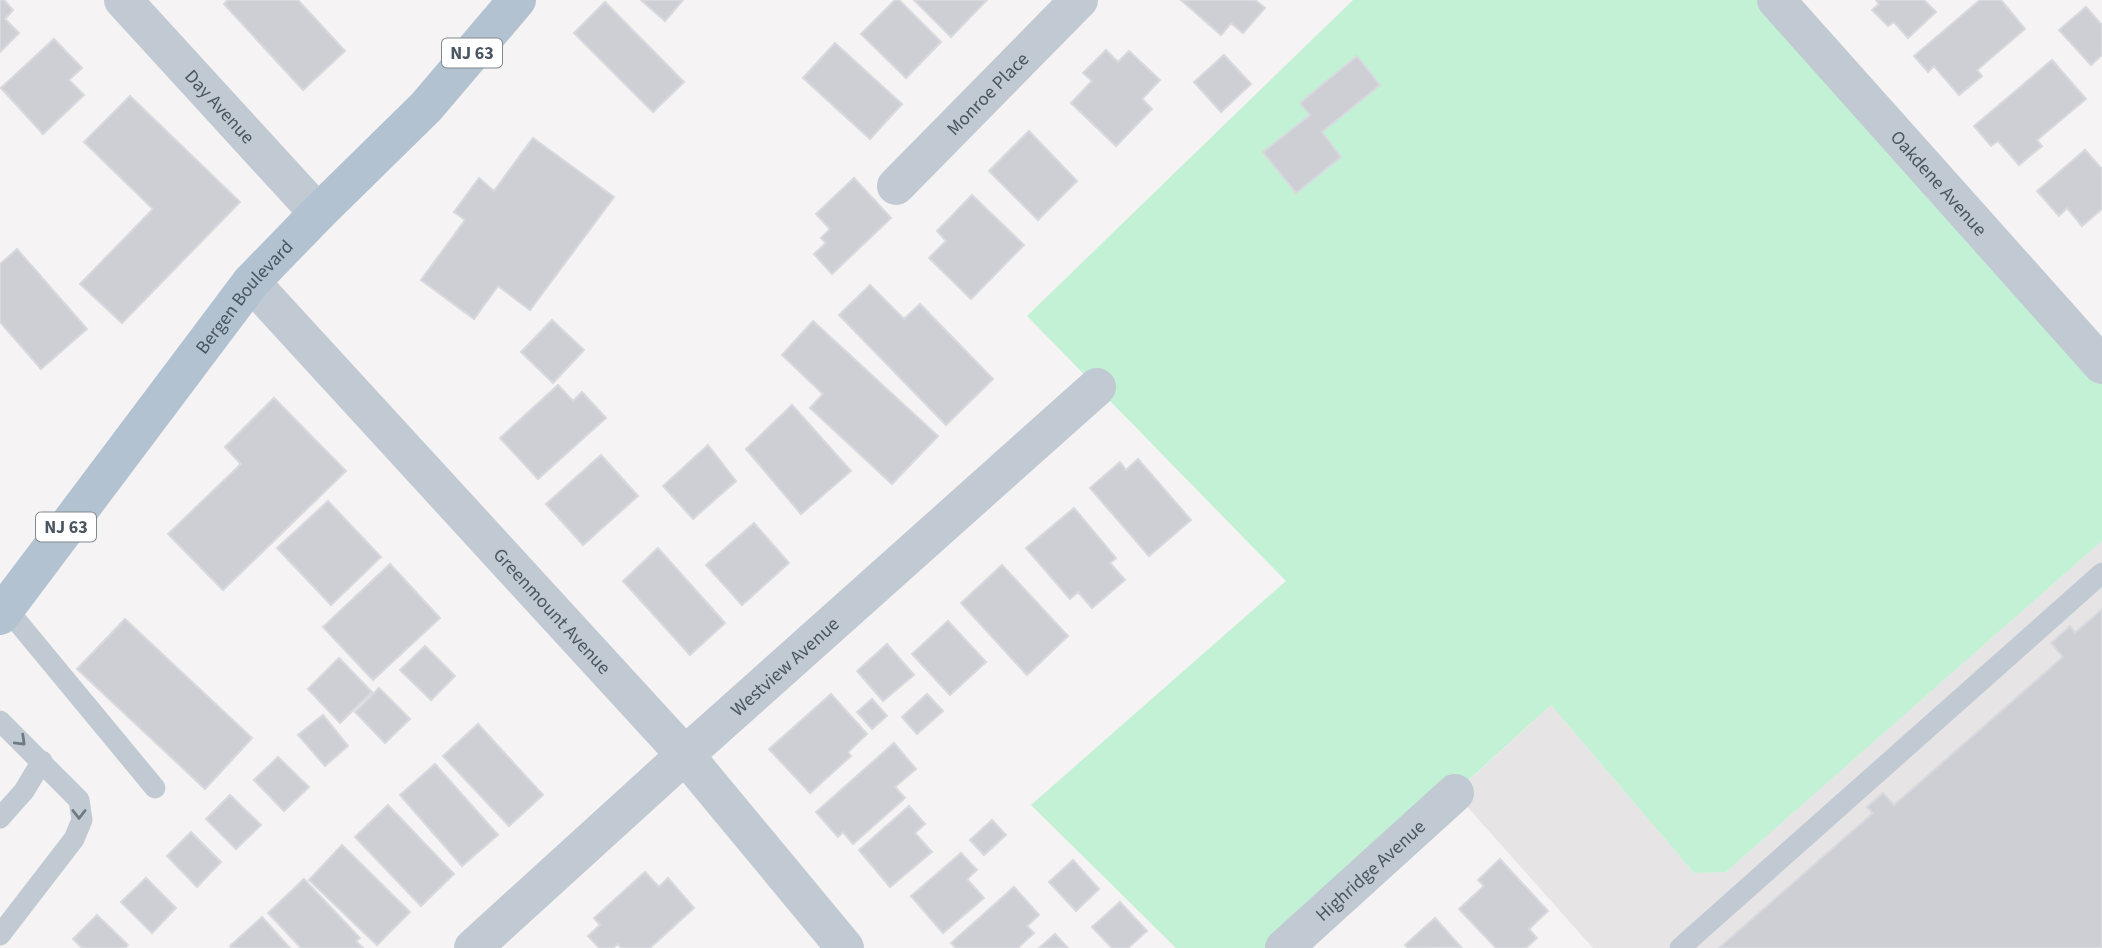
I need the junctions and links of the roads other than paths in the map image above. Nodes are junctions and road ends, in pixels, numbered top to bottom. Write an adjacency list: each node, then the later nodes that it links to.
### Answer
1 (123, 0): 6 (street, Day Avenue)
2 (517, 0): 6 (main road, Bergen Boulevard / NJ 63)
3 (1079, 0): 5 (street, Monroe Place)
4 (1776, 0): 8 (street, Oakdene Avenue)
5 (896, 186)
6 (318, 213): 7 (main road, Bergen Boulevard / NJ 63)
7 (251, 282): 11 (main road, Bergen Boulevard / NJ 63); 13 (street, Greenmount Avenue)
8 (2102, 365)
9 (1097, 387): 13 (street, Westview Avenue)
10 (2102, 573): 22 (lane)
11 (3, 612): 15 (lane)
12 (0, 721): 14 (lane, one-way to 14)
13 (685, 755): 19 (street, Westview Avenue); 20 (street, Greenmount Avenue)
14 (42, 761): 17 (lane); 18 (lane, one-way to 18)
15 (155, 788)
16 (1455, 793): 21 (street, Highridge Avenue)
17 (0, 818)
18 (0, 935)
19 (473, 948)
20 (845, 948)
21 (1284, 948)
22 (1680, 948)

